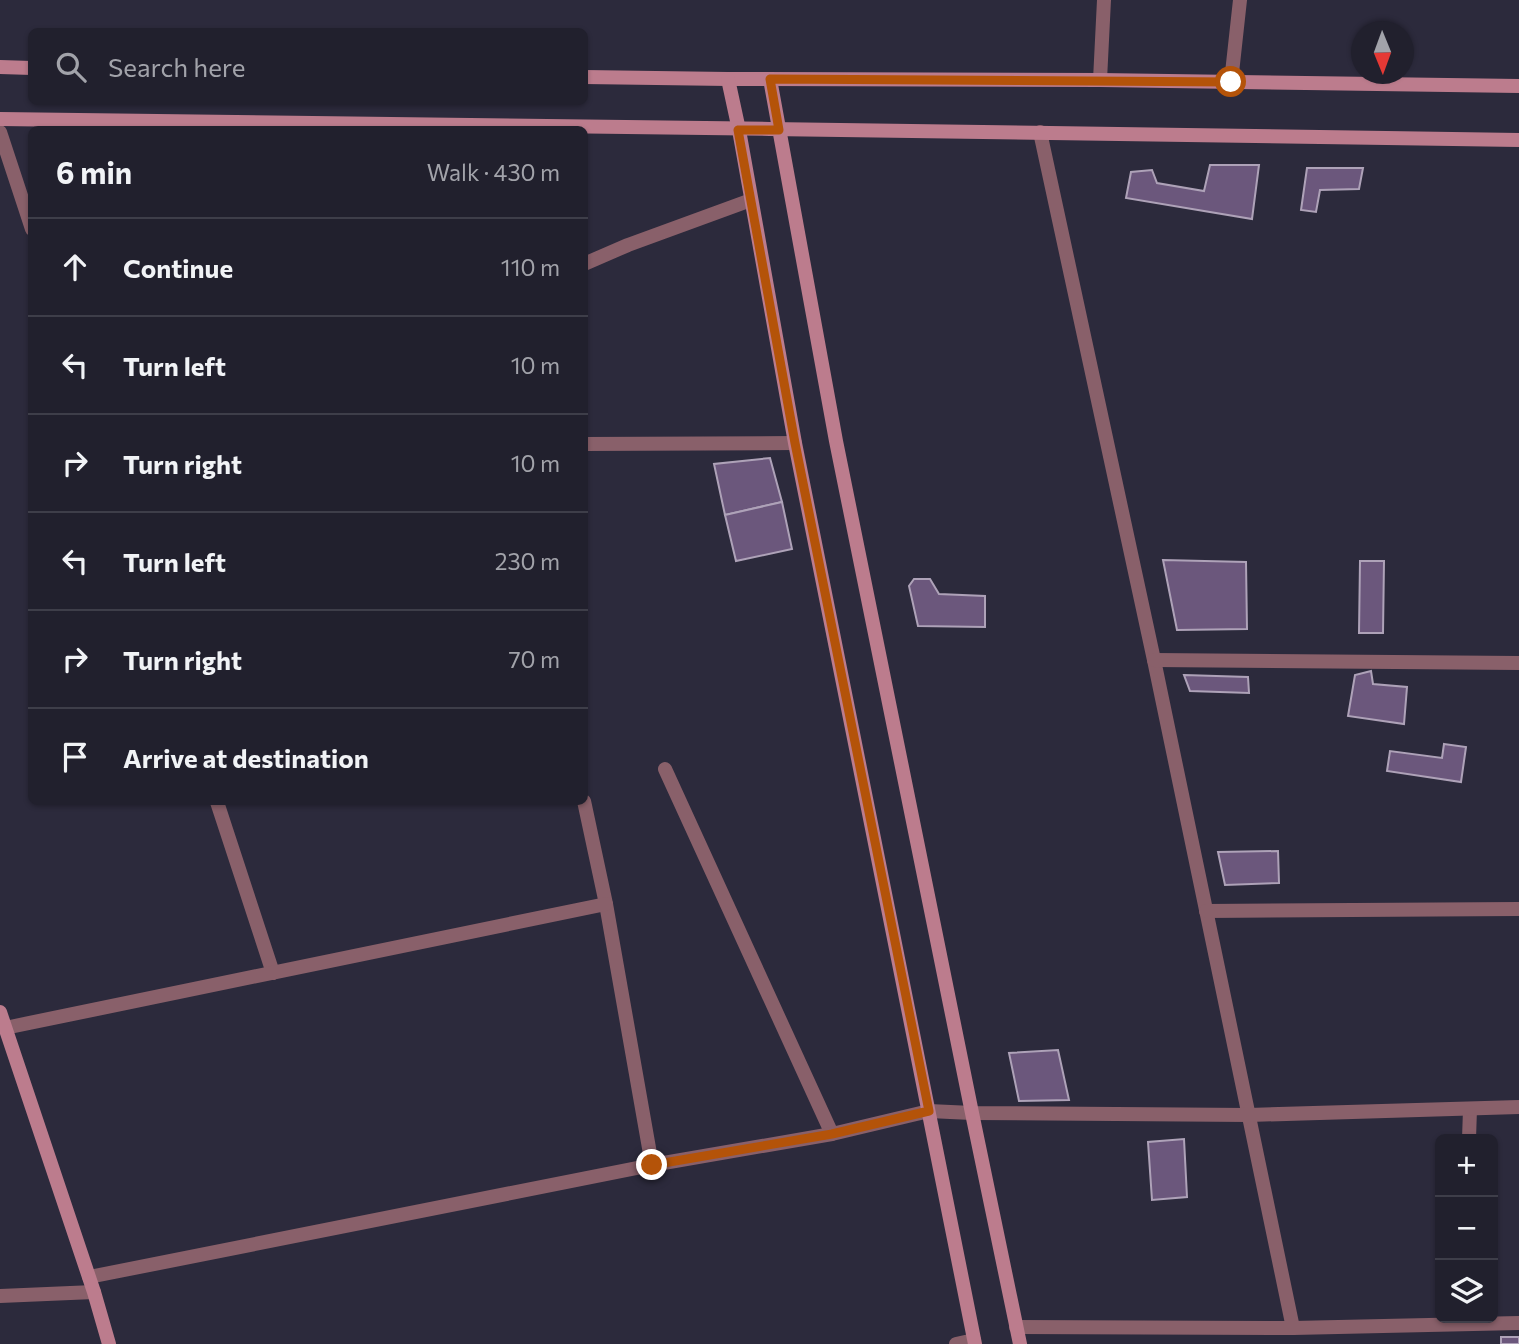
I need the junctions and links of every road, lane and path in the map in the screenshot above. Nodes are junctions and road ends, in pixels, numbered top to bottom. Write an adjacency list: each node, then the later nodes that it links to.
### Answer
1 (1104, 0): 8 (street)
2 (1240, 0): 9 (street)
3 (0, 68): 4 (street)
4 (28, 68)
5 (588, 77): 6 (street)
6 (728, 79): 7 (street); 14 (street)
7 (770, 79): 8 (street); 15 (street)
8 (1100, 80): 9 (street)
9 (1231, 82): 10 (street)
10 (1519, 86)
11 (0, 119): 12 (street)
12 (470, 126)
13 (588, 128): 14 (street)
14 (738, 130): 15 (street); 19 (street)
15 (779, 130): 17 (street); 38 (street)
16 (0, 132): 20 (street)
17 (1040, 132): 18 (street); 24 (street)
18 (1519, 140)
19 (751, 200): 21 (street); 22 (street)
20 (28, 217)
21 (588, 262)
22 (795, 443): 23 (street); 37 (street)
23 (588, 444)
24 (1154, 660): 25 (street); 31 (street)
25 (1519, 663)
26 (665, 769): 40 (street)
27 (218, 805): 32 (street)
28 (585, 805): 29 (street)
29 (606, 904): 32 (street); 42 (street)
30 (1519, 909): 31 (street)
31 (1206, 911): 39 (street)
32 (273, 973): 34 (street)
33 (0, 1012): 34 (street)
34 (5, 1028): 43 (street)
35 (1519, 1107): 36 (street)
36 (1470, 1109): 39 (street); 41 (street)
37 (929, 1111): 38 (street); 40 (street); 51 (street)
38 (972, 1113): 39 (street); 49 (street)
39 (1249, 1115): 50 (street)
40 (832, 1134): 42 (street)
41 (1469, 1134)
42 (652, 1165): 43 (street)
43 (89, 1277): 44 (street)
44 (94, 1292): 45 (street); 52 (street)
45 (0, 1296)
46 (1435, 1322): 50 (street)
47 (1498, 1322): 48 (street)
48 (1519, 1323)
49 (1016, 1327): 50 (street); 54 (street)
50 (1293, 1328)
51 (975, 1342): 53 (street)
52 (109, 1344)
53 (956, 1344)
54 (1020, 1344)

